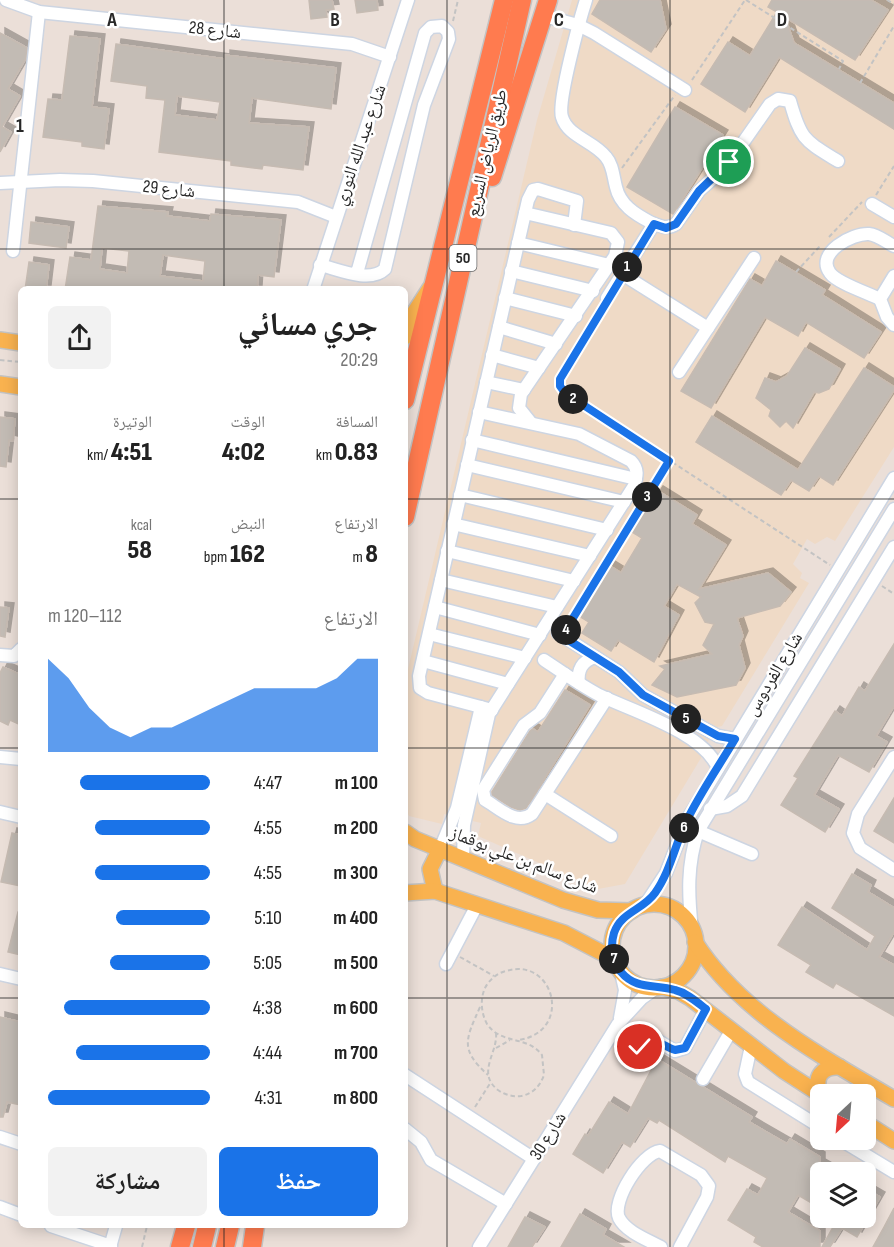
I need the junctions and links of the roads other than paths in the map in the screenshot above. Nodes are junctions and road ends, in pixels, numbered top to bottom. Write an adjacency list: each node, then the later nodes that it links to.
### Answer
1 (6, 0): 8 (street, شارع 28)
2 (408, 0): 10 (street, شارع عبد الله النوري)
3 (492, 0): 12 (highway)
4 (504, 0): 12 (highway, طريق الرياض السريع / 50)
5 (522, 0): 25 (highway, طريق الرياض السريع / 50)
6 (586, 0): 9 (street)
7 (546, 8): 9 (street); 25 (highway)
8 (39, 12): 10 (street, شارع 28); 15 (street)
9 (578, 25): 11 (street); 20 (street)
10 (390, 57): 18 (street, شارع عبد الله النوري)
11 (686, 90)
12 (478, 102): 34 (highway, طريق الرياض السريع / 50)
13 (838, 161): 20 (street)
14 (0, 183): 15 (street, شارع 29)
15 (19, 184): 18 (street, شارع 29); 24 (street)
16 (872, 204): 19 (street)
17 (525, 213): 21 (street); 21 (street); 22 (street)
18 (336, 217): 27 (street, شارع عبد الله النوري)
19 (894, 217)
20 (654, 224): 31 (street)
21 (574, 225): 28 (street)
22 (518, 243): 28 (street); 29 (street)
23 (894, 246): 38 (street)
24 (13, 251)
25 (463, 258): 63 (highway, طريق الرياض السريع / 50)
26 (754, 258): 43 (street)
27 (320, 265): 30 (street); 33 (street, شارع عبد الله النوري)
28 (609, 265): 35 (street)
29 (512, 272): 35 (street); 36 (street)
30 (357, 273): 30 (street)
31 (622, 274): 37 (street); 43 (street)
32 (894, 276): 38 (street)
33 (314, 286)
34 (432, 286): 42 (main road); 53 (highway, طريق الرياض السريع / 50)
35 (592, 291): 39 (street)
36 (505, 298): 39 (street); 41 (street)
37 (607, 298)
38 (879, 299): 40 (street)
39 (576, 316): 46 (street)
40 (894, 325)
41 (499, 327): 46 (street); 47 (street)
42 (408, 328)
43 (708, 328): 49 (street)
44 (0, 340): 45 (main road)
45 (18, 343)
46 (556, 344): 48 (street)
47 (492, 355): 48 (street); 50 (street)
48 (539, 368): 54 (street)
49 (679, 372)
50 (486, 382): 54 (street); 55 (street)
51 (0, 384): 52 (main road)
52 (18, 387)
53 (408, 387)
54 (524, 390): 56 (street)
55 (478, 412): 56 (street); 57 (street)
56 (531, 423): 60 (street)
57 (472, 440): 58 (street); 60 (street)
58 (467, 465): 61 (street); 62 (street)
59 (894, 478): 91 (street, شارع الفردوس)
60 (636, 479): 62 (street)
61 (460, 495): 65 (street); 66 (street)
62 (624, 502): 66 (street)
63 (408, 504)
64 (894, 508): 70 (street, شارع الفردوس)
65 (453, 524): 68 (street); 69 (street)
66 (607, 530): 69 (street)
67 (892, 550): 70 (street); 74 (street, شارع الفردوس)
68 (447, 551): 72 (street); 73 (street)
69 (590, 556): 73 (street)
70 (863, 559): 71 (street, شارع الفردوس)
71 (852, 577): 74 (street); 97 (street, شارع الفردوس)
72 (441, 580): 75 (street); 76 (street)
73 (574, 581): 76 (street)
74 (861, 604): 97 (street, شارع الفردوس)
75 (435, 607): 77 (street); 78 (street)
76 (557, 607): 78 (street)
77 (429, 634): 83 (street); 85 (street)
78 (540, 635): 83 (street)
79 (560, 635): 82 (street)
80 (18, 652): 81 (street)
81 (0, 655)
82 (595, 657): 87 (street); 91 (street)
83 (525, 658): 88 (street)
84 (544, 660): 86 (street)
85 (423, 661): 88 (street); 90 (street)
86 (565, 674): 87 (street); 96 (street)
87 (579, 683): 89 (street)
88 (508, 684): 90 (street)
89 (607, 698): 95 (street); 96 (street)
90 (487, 708): 103 (street); 105 (street)
91 (735, 739): 95 (street, شارع الفردوس)
92 (0, 756): 94 (street)
93 (894, 756): 106 (street)
94 (18, 759)
95 (718, 768): 110 (street, شارع الفردوس)
96 (545, 794): 102 (street)
97 (711, 809): 100 (street, شارع الفردوس)
98 (0, 815): 99 (street)
99 (18, 818)
100 (698, 831): 104 (street); 111 (street, شارع الفردوس)
101 (408, 833): 103 (main road, شارع سالم بن علي بوقماز)
102 (611, 836)
103 (440, 849): 105 (main road, شارع سالم بن علي بوقماز); 107 (main road)
104 (752, 854)
105 (463, 858): 110 (main road, شارع سالم بن علي بوقماز)
106 (894, 870)
107 (435, 891): 108 (main road); 109 (main road)
108 (408, 893)
109 (477, 905): 112 (street); 113 (main road)
110 (638, 908): 111 (main road); 113 (main road)
111 (694, 936): 116 (main road); 122 (main road)
112 (446, 964)
113 (618, 966): 116 (main road); 118 (street, شارع 30)
114 (0, 974): 115 (street)
115 (18, 978)
116 (659, 988): 117 (main road); 118 (street, شارع 30)
117 (706, 1009): 119 (main road); 121 (street)
118 (618, 1024): 135 (street, شارع 30)
119 (731, 1031): 120 (main road); 124 (street)
120 (751, 1046): 126 (main road); 128 (street)
121 (630, 1061)
122 (840, 1066): 125 (main road); 127 (main road)
123 (408, 1077): 135 (street)
124 (704, 1080)
125 (817, 1084)
126 (810, 1087)
127 (894, 1099)
128 (810, 1121)
129 (876, 1129): 132 (main road)
130 (408, 1131): 137 (street)
131 (0, 1137): 133 (street)
132 (894, 1141)
133 (18, 1143)
134 (858, 1150): 136 (street)
135 (534, 1159): 137 (street, شارع 30)
136 (894, 1172)
137 (506, 1204): 153 (street, شارع 30)
138 (0, 1207): 139 (street)
139 (18, 1214)
140 (57, 1228): 147 (street)
141 (116, 1228): 147 (street)
142 (185, 1228): 148 (highway)
143 (207, 1228): 149 (highway)
144 (230, 1228): 150 (highway)
145 (255, 1228): 151 (highway)
146 (264, 1228): 152 (main road)
147 (111, 1246)
148 (180, 1247)
149 (202, 1247)
150 (225, 1247)
151 (252, 1247)
152 (259, 1247)
153 (479, 1247)
154 (661, 1247): 155 (street)
155 (680, 1247)

